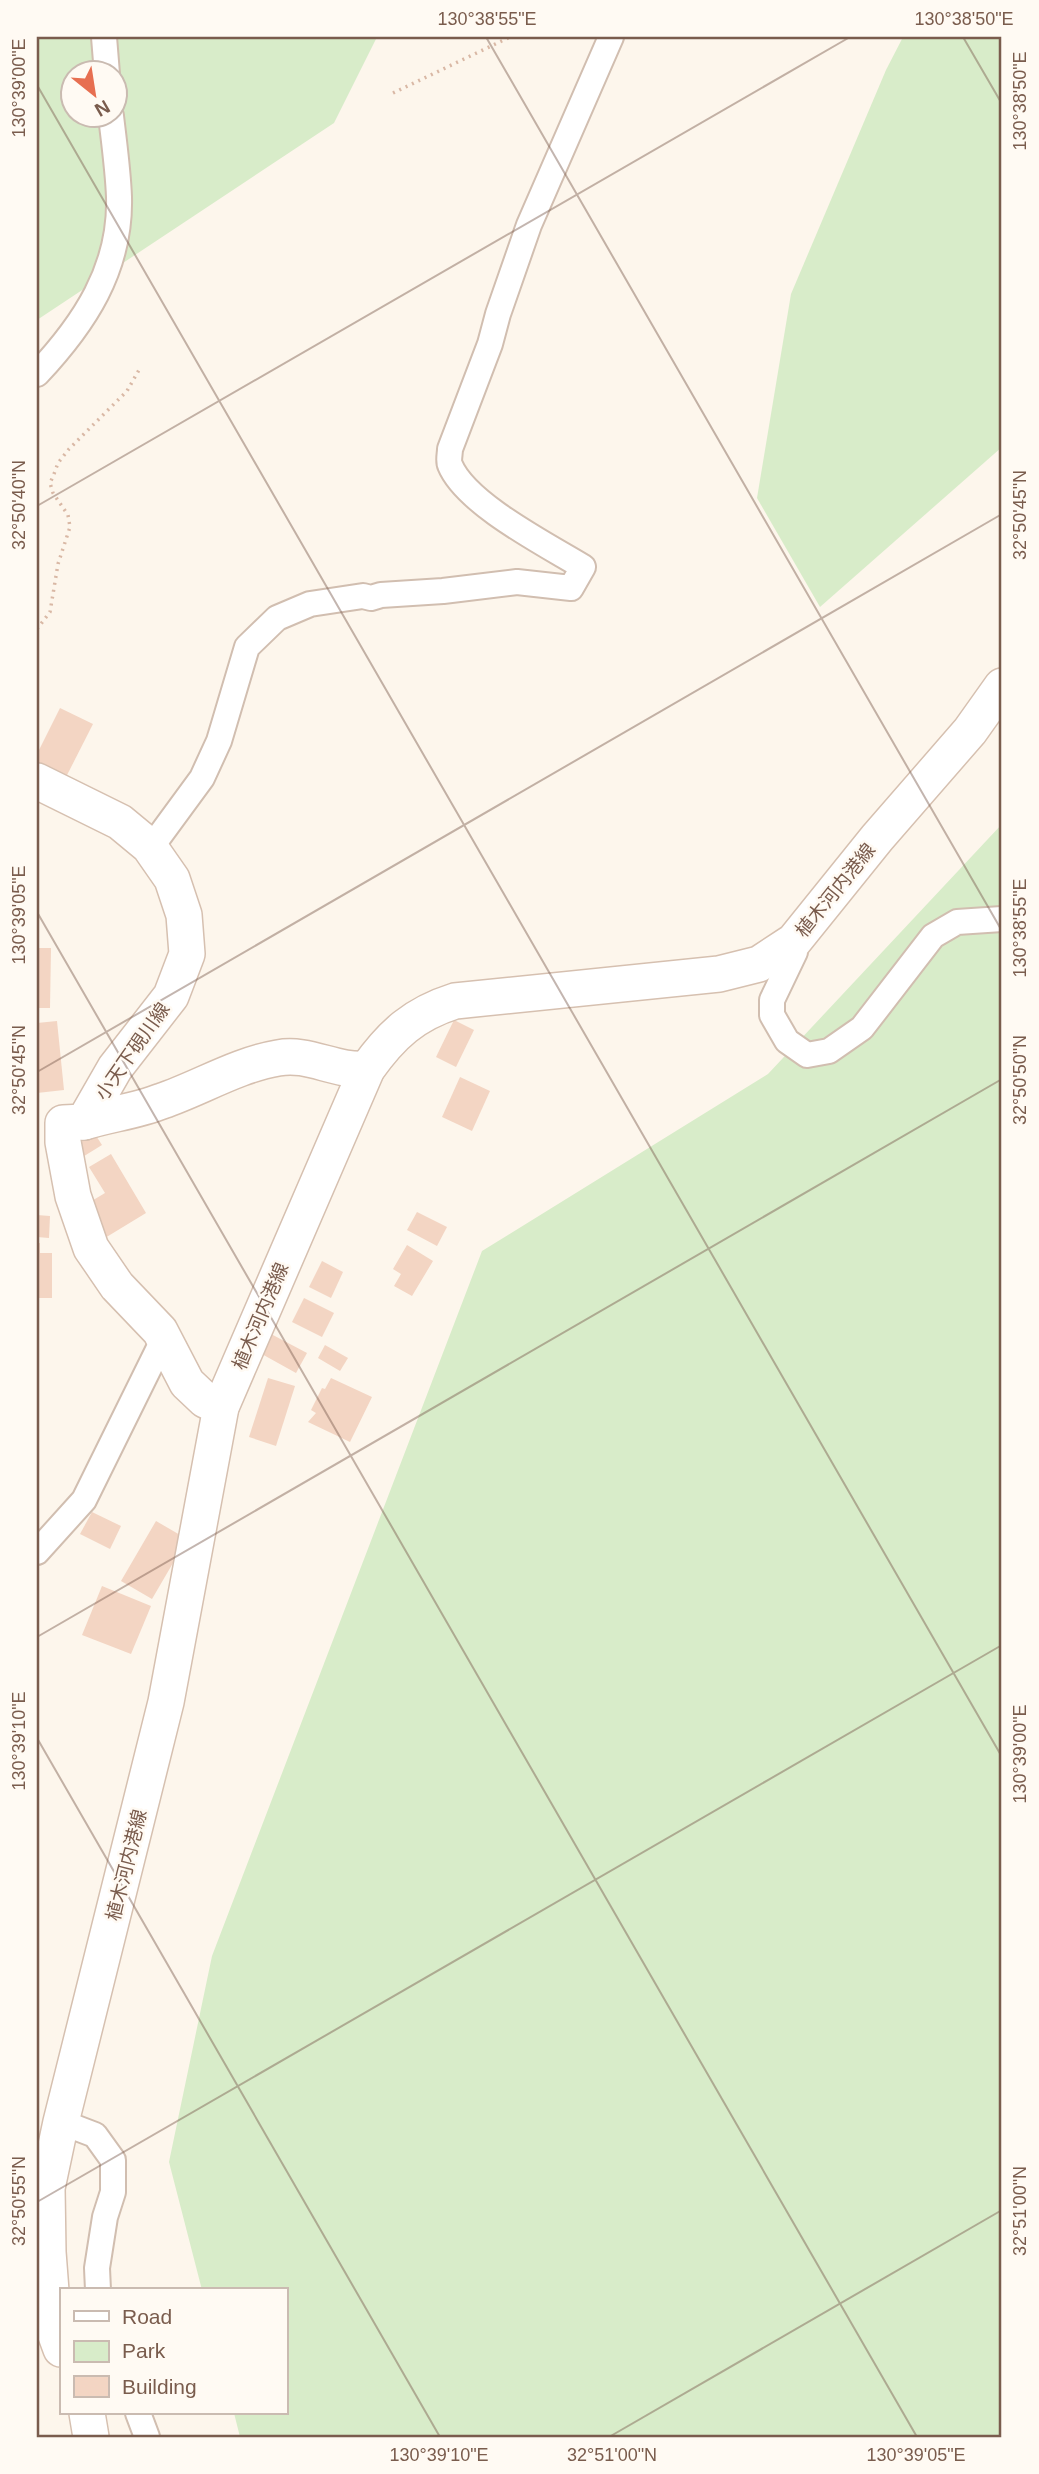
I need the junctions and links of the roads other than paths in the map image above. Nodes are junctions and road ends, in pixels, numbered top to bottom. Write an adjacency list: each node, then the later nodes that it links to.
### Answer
1 (104, 37): 3 (street)
2 (611, 37): 8 (street)
3 (106, 60)
4 (112, 130): 5 (street)
5 (37, 374)
6 (1002, 686): 10 (main road, 植木河内港線)
7 (37, 782): 8 (main road, 小天下硯川線)
8 (149, 846): 12 (main road, 小天下硯川線)
9 (1002, 919): 10 (street)
10 (794, 941): 11 (main road, 植木河内港線)
11 (367, 1069): 12 (main road); 14 (main road, 植木河内港線)
12 (61, 1122): 13 (main road)
13 (166, 1342): 14 (main road); 15 (street)
14 (221, 1407): 16 (main road, 植木河内港線)
15 (37, 1552)
16 (61, 2122): 17 (street); 18 (main road, 植木河内港線)
17 (98, 2288)
18 (60, 2346)
19 (87, 2414): 21 (main road)
20 (138, 2414): 22 (street)
21 (91, 2437)
22 (147, 2437)

